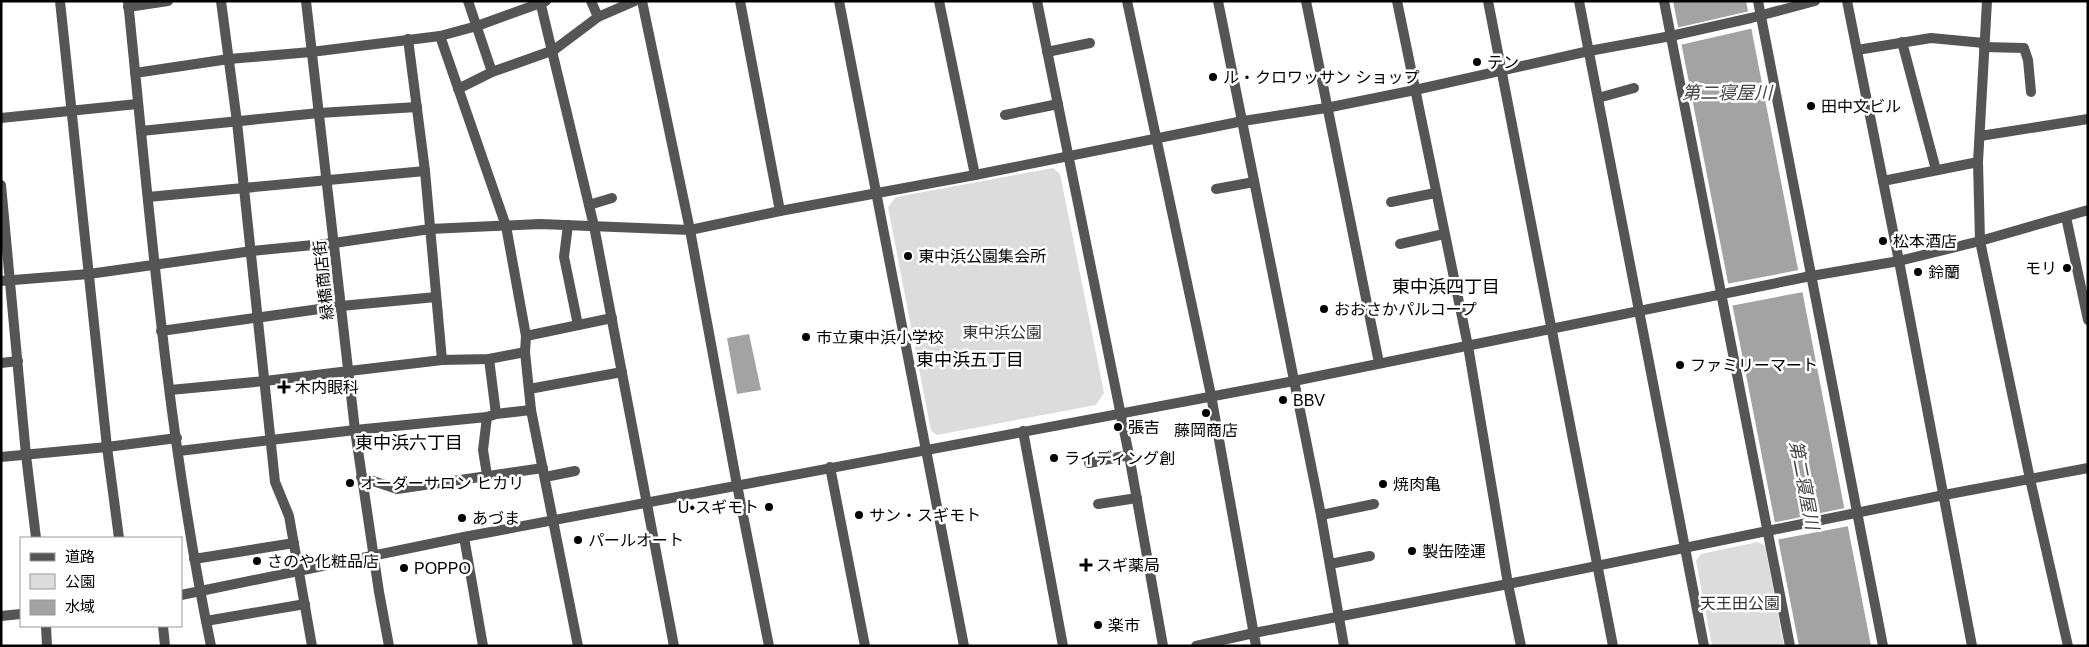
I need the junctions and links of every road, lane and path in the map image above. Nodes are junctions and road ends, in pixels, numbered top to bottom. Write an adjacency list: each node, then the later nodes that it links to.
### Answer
1 (60, 1): 53 (street)
2 (168, 1): 25 (street)
3 (221, 1): 40 (street)
4 (306, 1): 38 (street, 緑橋商店街)
5 (468, 1): 28 (street)
6 (591, 1): 26 (street)
7 (635, 1): 26 (street)
8 (642, 1): 87 (street)
9 (740, 1): 81 (street)
10 (839, 1): 74 (street)
11 (939, 1): 67 (street)
12 (1037, 1): 39 (street)
13 (1128, 1): 62 (street)
14 (1218, 1): 58 (street)
15 (1306, 1): 52 (street)
16 (1397, 1): 46 (street)
17 (1488, 1): 41 (street)
18 (1579, 1): 37 (street)
19 (1664, 1): 29 (street)
20 (1758, 1): 27 (street)
21 (1816, 1): 27 (street)
22 (1847, 1): 36 (street)
23 (1987, 1): 34 (street)
24 (542, 2): 28 (street); 35 (street)
25 (128, 4): 43 (street)
26 (598, 17): 35 (street)
27 (1756, 17): 29 (street); 96 (street)
28 (477, 26): 30 (street); 42 (street)
29 (1674, 35): 37 (street); 98 (street)
30 (440, 36): 31 (street); 45 (street)
31 (408, 39): 38 (street); 51 (street)
32 (1902, 42): 34 (street); 36 (street); 65 (street)
33 (1090, 43): 39 (street)
34 (1984, 45): 47 (street); 61 (street)
35 (554, 50): 42 (street); 79 (street)
36 (1857, 50): 69 (street)
37 (1589, 51): 41 (street); 48 (street)
38 (312, 52): 40 (street); 54 (street, 緑橋商店街)
39 (1047, 52): 50 (street)
40 (229, 59): 43 (street); 59 (street)
41 (1502, 71): 46 (street); 106 (street)
42 (492, 72): 45 (street)
43 (135, 73): 49 (street)
44 (1634, 88): 48 (street)
45 (458, 89): 84 (street)
46 (1415, 90): 52 (street); 75 (street)
47 (2031, 92)
48 (1598, 98): 101 (street)
49 (138, 104): 53 (street); 60 (street)
50 (1058, 104): 55 (street); 63 (street)
51 (417, 107): 54 (street); 66 (street)
52 (1326, 108): 58 (street); 115 (street)
53 (72, 112): 56 (street); 95 (street)
54 (318, 113): 59 (street); 68 (street, 緑橋商店街)
55 (1006, 115)
56 (1, 118)
57 (2088, 119): 61 (street)
58 (1243, 121): 62 (street); 70 (street)
59 (237, 122): 60 (street); 72 (street)
60 (141, 132): 76 (street)
61 (1980, 136): 64 (street)
62 (1157, 139): 63 (street); 122 (street)
63 (1069, 156): 67 (street); 124 (street)
64 (1978, 162): 65 (street); 89 (street)
65 (1936, 170): 69 (street)
66 (425, 171): 68 (street); 86 (street)
67 (975, 175): 74 (street)
68 (328, 180): 72 (street); 90 (street, 緑橋商店街)
69 (1882, 181): 93 (street)
70 (1254, 182): 73 (street); 118 (street)
71 (1, 185): 97 (street)
72 (243, 188): 76 (street); 92 (street)
73 (1216, 189)
74 (876, 193): 81 (street); 131 (street)
75 (1435, 193): 78 (street); 88 (street)
76 (148, 197): 94 (street)
77 (612, 198): 79 (street)
78 (1391, 202)
79 (589, 205): 85 (street)
80 (2088, 210): 82 (street)
81 (780, 211): 87 (street)
82 (2066, 217): 89 (street); 104 (street)
83 (568, 225): 84 (street); 85 (street); 105 (street)
84 (506, 226): 86 (street); 108 (street)
85 (594, 226): 87 (street); 103 (street)
86 (430, 229): 90 (street); 99 (street)
87 (690, 230): 144 (street)
88 (1444, 234): 91 (street); 109 (street)
89 (1980, 241): 93 (street); 143 (street)
90 (334, 243): 92 (street); 100 (street, 緑橋商店街)
91 (1400, 244)
92 (252, 251): 94 (street); 102 (street)
93 (1899, 261): 96 (street); 145 (street)
94 (154, 265): 95 (street); 107 (street)
95 (89, 274): 97 (street); 130 (street)
96 (1806, 278): 98 (street); 151 (street)
97 (6, 280): 113 (street)
98 (1725, 294): 101 (street); 153 (street)
99 (436, 297): 100 (street); 112 (street)
100 (341, 306): 102 (street); 116 (street, 緑橋商店街)
101 (1639, 312): 106 (street); 158 (street)
102 (256, 318): 107 (street); 119 (street)
103 (612, 318): 105 (street); 117 (street)
104 (2088, 320)
105 (578, 324): 108 (street)
106 (1553, 329): 109 (street); 163 (street)
107 (161, 331): 121 (street)
108 (526, 336): 110 (street)
109 (1468, 346): 115 (street); 165 (street)
110 (525, 352): 111 (street); 120 (street)
111 (489, 359): 112 (street); 125 (street)
112 (442, 360): 116 (street)
113 (18, 361): 114 (street); 133 (street)
114 (1, 363)
115 (1379, 363): 118 (street)
116 (348, 372): 119 (street); 126 (street, 緑橋商店街)
117 (622, 372): 120 (street); 147 (street)
118 (1294, 380): 122 (street); 150 (street)
119 (265, 381): 121 (street); 129 (street)
120 (529, 388): 123 (street)
121 (170, 390): 128 (street)
122 (1211, 395): 124 (street); 175 (street)
123 (531, 410): 125 (street); 140 (street)
124 (1120, 412): 127 (street); 134 (street)
125 (492, 416): 126 (street); 141 (street)
126 (355, 430): 129 (street); 142 (street, 緑橋商店街)
127 (1023, 430): 131 (street); 187 (street)
128 (177, 438): 130 (street); 132 (street)
129 (271, 440): 132 (street); 157 (street)
130 (107, 447): 133 (street); 155 (street)
131 (926, 448): 137 (street); 186 (street)
132 (179, 451): 161 (street)
133 (26, 455): 135 (street); 154 (street)
134 (1129, 455): 136 (street); 146 (street)
135 (1, 457)
136 (1089, 463)
137 (830, 467): 144 (street); 185 (street)
138 (2088, 468): 143 (street)
139 (575, 471): 140 (street)
140 (544, 472): 141 (street); 152 (street)
141 (486, 475): 142 (street)
142 (361, 478): 159 (street, 緑橋商店街)
143 (2030, 479): 145 (street); 198 (street)
144 (736, 485): 147 (street); 184 (street)
145 (1944, 494): 151 (street); 197 (street)
146 (1137, 498): 148 (street); 188 (street)
147 (645, 502): 152 (street); 183 (street)
148 (1098, 504)
149 (1374, 504): 150 (street)
150 (1321, 515): 162 (street)
151 (1851, 515): 153 (street); 196 (street)
152 (552, 520): 156 (street); 182 (street)
153 (1770, 531): 158 (street); 195 (street)
154 (36, 537)
155 (119, 537)
156 (464, 537): 159 (street); 181 (street)
157 (294, 543): 161 (street); 164 (street)
158 (1685, 548): 163 (street); 194 (street)
159 (373, 555): 164 (street); 180 (street, 緑橋商店街)
160 (1370, 556): 162 (street)
161 (194, 559): 166 (street)
162 (1330, 564): 171 (street)
163 (1596, 564): 165 (street); 193 (street)
164 (299, 570): 166 (street); 168 (street)
165 (1508, 584): 171 (street); 192 (street)
166 (200, 592): 167 (street); 172 (street)
167 (182, 595)
168 (305, 604): 172 (street); 179 (street)
169 (20, 614): 170 (street)
170 (1, 616)
171 (1338, 616): 175 (street); 191 (street)
172 (206, 620): 178 (street)
173 (46, 627): 176 (street)
174 (163, 627): 177 (street)
175 (1254, 633): 189 (street); 190 (street)
176 (47, 646)
177 (165, 646)
178 (211, 646)
179 (312, 646)
180 (390, 646)
181 (483, 646)
182 (578, 646)
183 (674, 646)
184 (768, 646)
185 (865, 646)
186 (964, 646)
187 (1063, 646)
188 (1163, 646)
189 (1196, 646)
190 (1256, 646)
191 (1344, 646)
192 (1521, 646)
193 (1613, 646)
194 (1704, 646)
195 (1790, 646)
196 (1883, 646)
197 (1972, 646)
198 (2068, 646)

